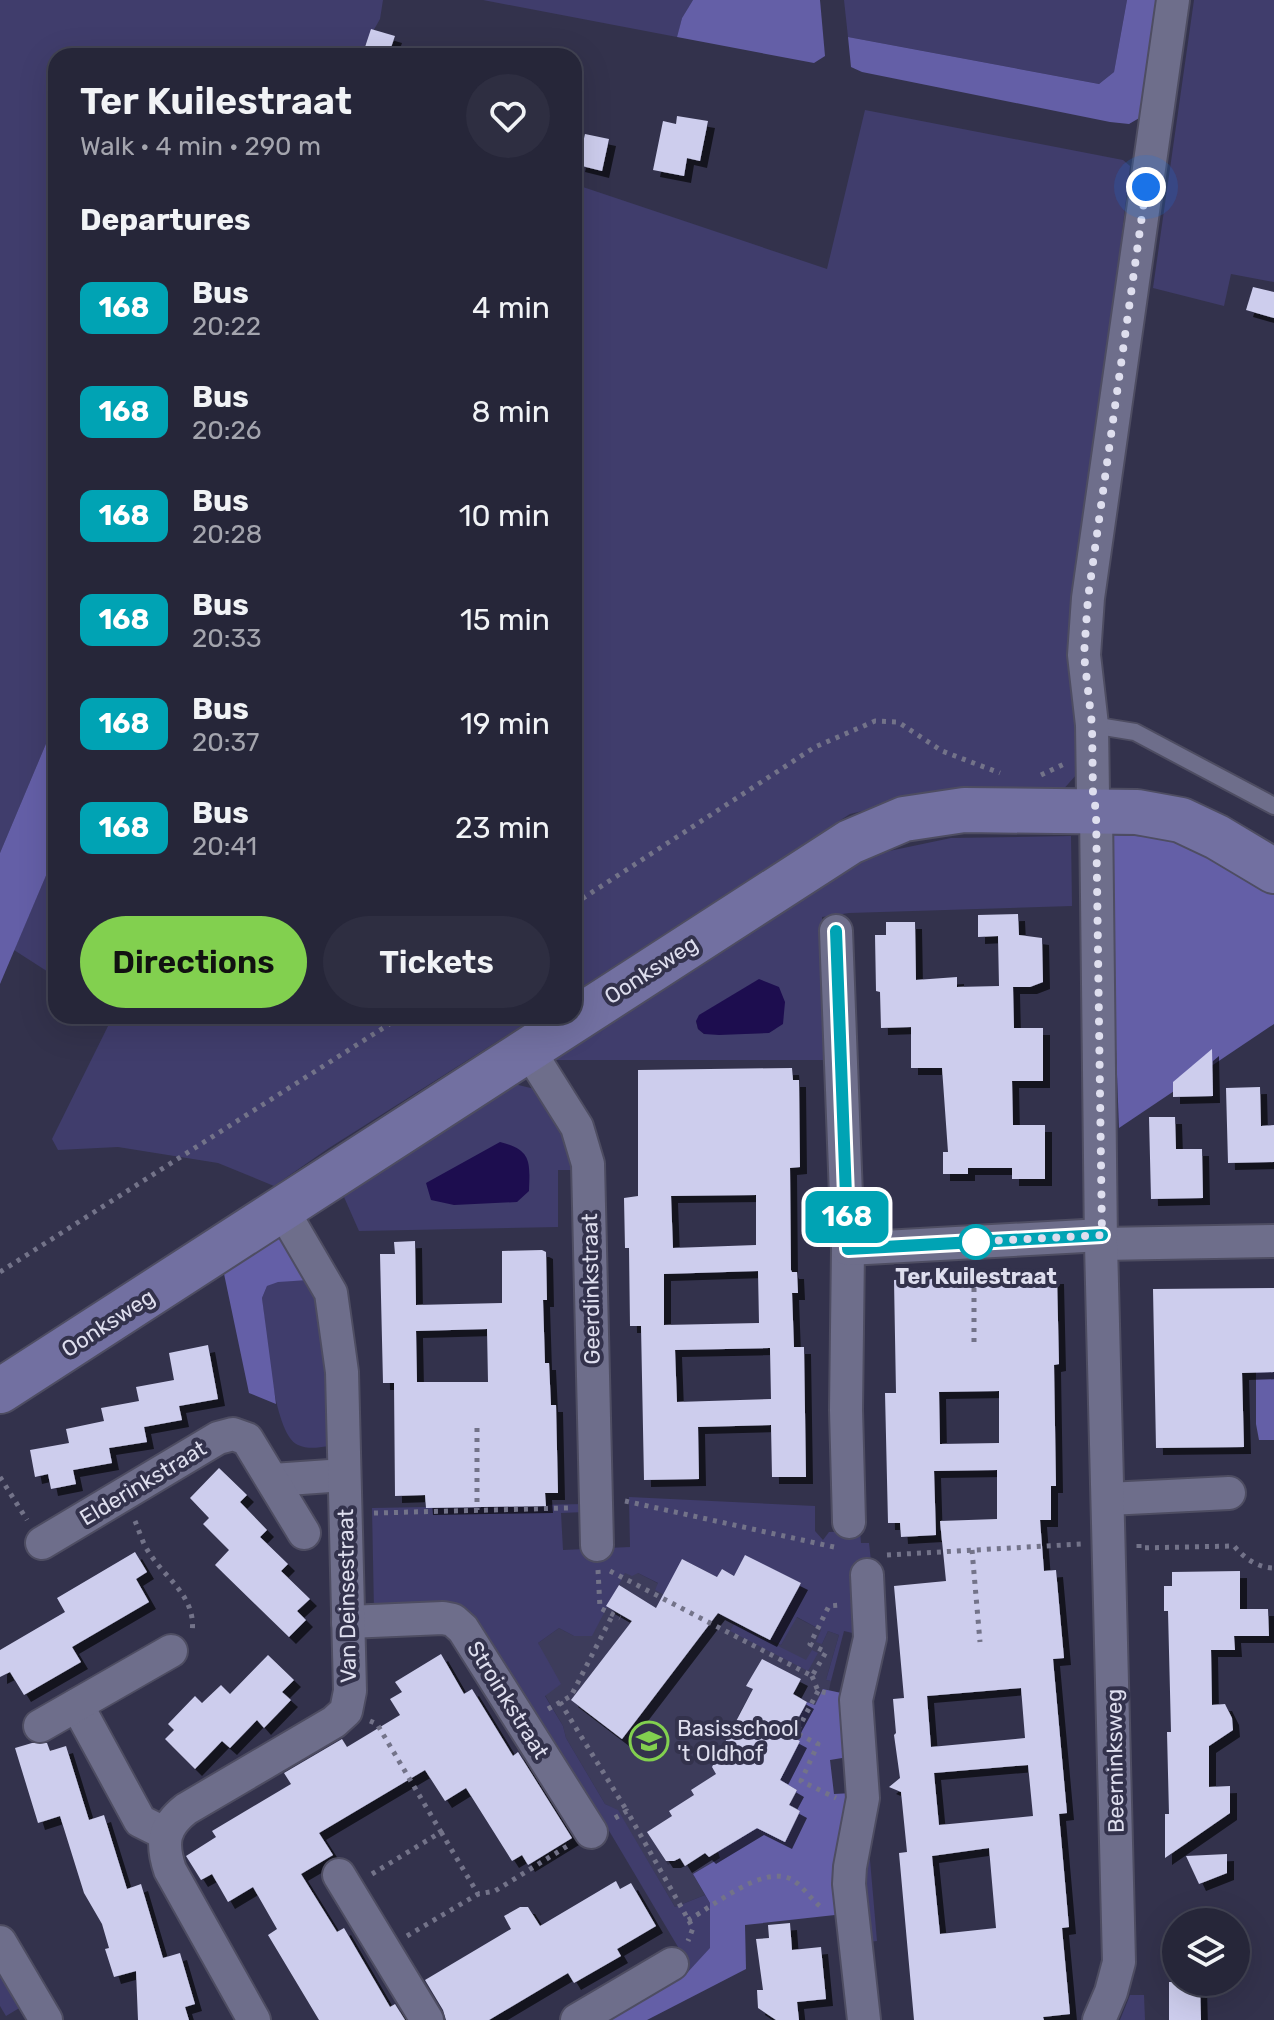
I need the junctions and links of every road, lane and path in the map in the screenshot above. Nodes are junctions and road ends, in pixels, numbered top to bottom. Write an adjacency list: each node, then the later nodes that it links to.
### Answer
1 (1173, 0): 2 (street, Beerninksweg)
2 (1092, 725): 3 (street, Beerninksweg); 6 (lane)
3 (1091, 762): 5 (path); 7 (street, Beerninksweg)
4 (1004, 775): 9 (path)
5 (1027, 778)
6 (1274, 806)
7 (1096, 810): 8 (main road, Oonksweg); 11 (main road, Oonksweg); 16 (street, Beerninksweg)
8 (1274, 871)
9 (582, 899)
10 (836, 931): 19 (street)
11 (582, 1014)
12 (389, 1024): 20 (path)
13 (567, 1024): 14 (main road, Oonksweg)
14 (528, 1049): 15 (main road, Oonksweg); 30 (street, Geerdinkstraat)
15 (282, 1209): 22 (main road, Oonksweg); 24 (street, Van Deinsestraat)
16 (1102, 1240): 17 (street); 18 (street); 29 (street, Beerninksweg)
17 (1274, 1241)
18 (973, 1242): 19 (street); 21 (path)
19 (848, 1249): 34 (street)
20 (0, 1272)
21 (974, 1343)
22 (0, 1391)
23 (477, 1428): 31 (path)
24 (344, 1475): 26 (street); 32 (street, Van Deinsestraat)
25 (0, 1477): 36 (path)
26 (273, 1480): 28 (street, Elderinkstraat); 33 (street, Elderinkstraat)
27 (1229, 1493): 29 (street)
28 (119, 1497): 36 (street, Elderinkstraat); 45 (path)
29 (1108, 1499): 35 (street, Beerninksweg)
30 (596, 1503): 31 (path); 34 (path); 37 (street, Geerdinkstraat)
31 (477, 1510): 32 (path)
32 (345, 1514): 43 (street, Van Deinsestraat)
33 (304, 1533)
34 (842, 1534)
35 (1110, 1542): 38 (path); 39 (path); 67 (street, Beerninksweg)
36 (42, 1543)
37 (597, 1545)
38 (972, 1550): 40 (path); 44 (path)
39 (1274, 1568)
40 (870, 1578): 41 (path); 50 (street)
41 (613, 1614): 42 (path); 51 (path)
42 (620, 1618)
43 (348, 1622): 48 (street, Van Deinsestraat); 53 (street, Stroinkstraat)
44 (980, 1642)
45 (171, 1651): 47 (street)
46 (818, 1691): 50 (path)
47 (77, 1705): 49 (street); 54 (street)
48 (346, 1711): 52 (path); 54 (street, Van Deinsestraat)
49 (40, 1726)
50 (862, 1810): 57 (street)
51 (627, 1811): 53 (path); 58 (path)
52 (441, 1832): 55 (path); 56 (path)
53 (591, 1832): 56 (path)
54 (164, 1833): 63 (street)
55 (343, 1882): 60 (street)
56 (478, 1894): 60 (path)
57 (853, 1909): 58 (path); 66 (street)
58 (688, 1920): 61 (path)
59 (0, 1942): 62 (street)
60 (384, 1950): 64 (street)
61 (672, 1964): 65 (street)
62 (46, 2020)
63 (254, 2020)
64 (427, 2020)
65 (577, 2020)
66 (864, 2020)
67 (1099, 2020)

